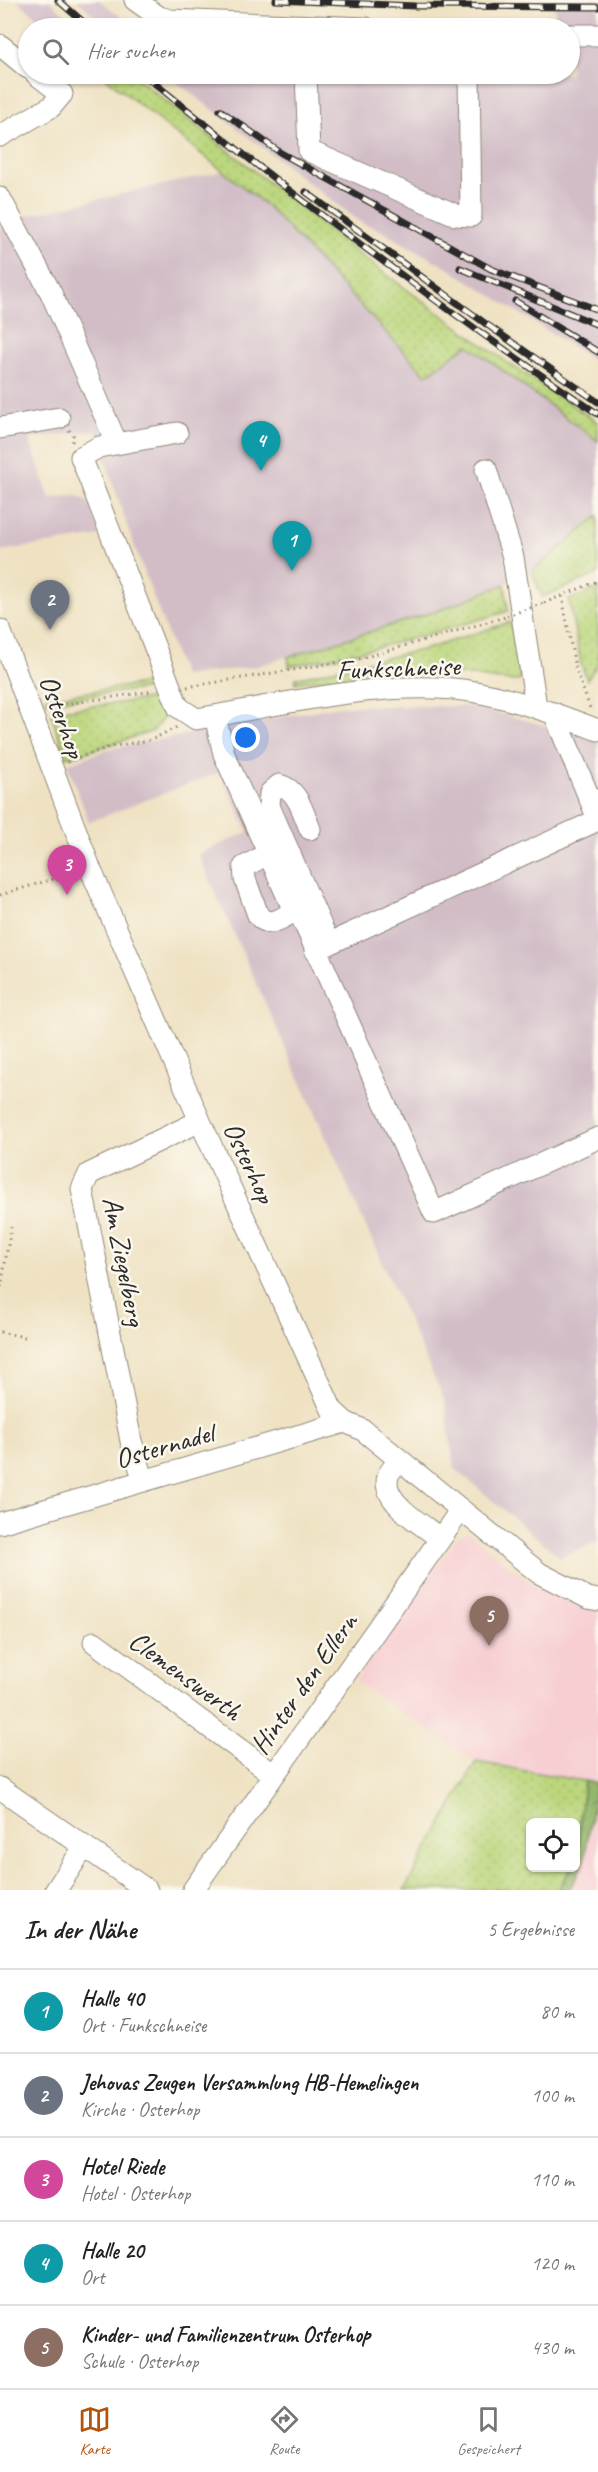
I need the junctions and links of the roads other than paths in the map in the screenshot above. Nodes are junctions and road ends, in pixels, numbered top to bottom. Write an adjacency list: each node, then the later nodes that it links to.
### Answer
1 (135, 0): 2 (street)
2 (163, 18)
3 (580, 35): 4 (street)
4 (598, 35)
5 (0, 45): 6 (street)
6 (18, 60)
7 (50, 84): 10 (street)
8 (306, 84): 9 (street)
9 (469, 84)
10 (0, 136)
11 (0, 198): 15 (street)
12 (59, 418): 13 (street)
13 (0, 428)
14 (177, 433): 15 (street)
15 (117, 444): 19 (street)
16 (486, 469): 18 (street)
17 (0, 630): 26 (street, Osterhop)
18 (545, 710): 19 (street, Funkschneise); 20 (street, Funkschneise); 21 (street)
19 (205, 717): 23 (street)
20 (598, 730)
21 (598, 820): 25 (street)
22 (310, 829): 25 (street)
23 (269, 853): 24 (street); 24 (street)
24 (294, 911): 25 (street)
25 (322, 947): 27 (street)
26 (200, 1121): 28 (street, Osterhop); 30 (street, Am Ziegelberg)
27 (598, 1138)
28 (345, 1422): 29 (street, Osterhop); 30 (street, Osternadel)
29 (399, 1461): 31 (street, Osterhop); 33 (street)
30 (144, 1481): 32 (street, Osternadel)
31 (460, 1511): 33 (street, Hinter den Ellern); 34 (street, Osterhop)
32 (0, 1523)
33 (440, 1538): 36 (street, Hinter den Ellern)
34 (598, 1600)
35 (94, 1642): 36 (street, Clemenswerth)
36 (273, 1774): 41 (street, Hinter den Ellern)
37 (0, 1788): 38 (street)
38 (84, 1847): 39 (street); 40 (street)
39 (56, 1890)
40 (147, 1890)
41 (194, 1890)

